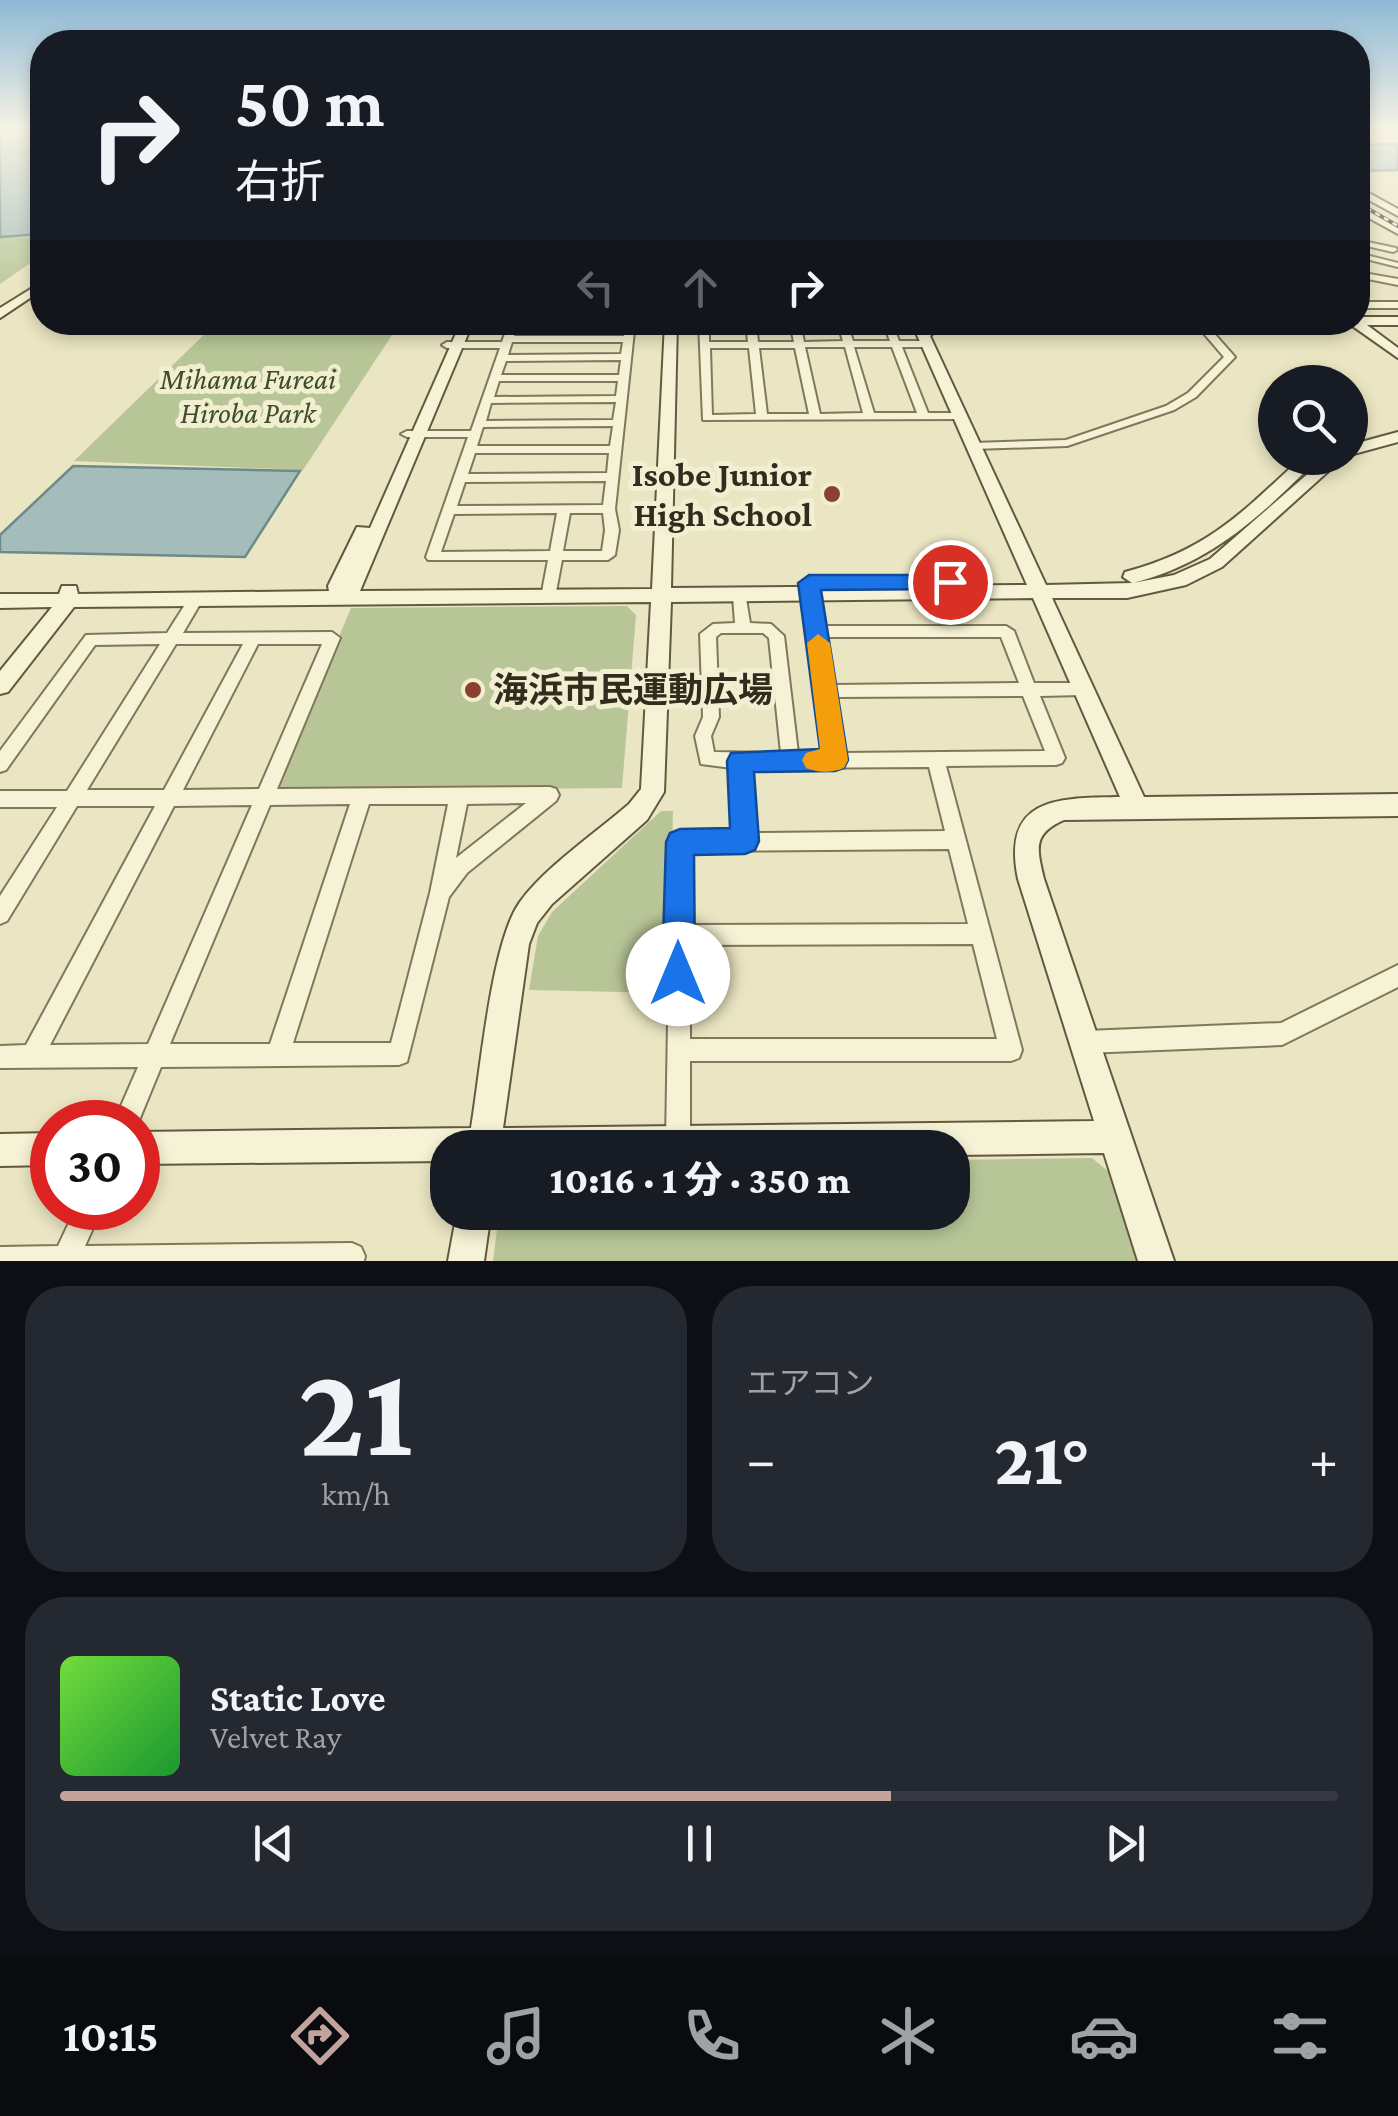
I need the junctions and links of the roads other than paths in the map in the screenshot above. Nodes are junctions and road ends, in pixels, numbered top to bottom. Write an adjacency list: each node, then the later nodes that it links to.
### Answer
1 (1370, 195): 2 (street)
2 (1398, 195)
3 (1370, 199): 4 (street)
4 (1398, 212)
5 (1370, 215): 6 (street)
6 (1398, 231)
7 (1370, 245): 8 (street)
8 (1393, 250)
9 (1370, 258): 10 (street)
10 (1398, 264)
11 (1370, 277): 13 (street)
12 (30, 280): 15 (street)
13 (1398, 282)
14 (30, 293): 18 (street)
15 (0, 300)
16 (1370, 305): 17 (street)
17 (1398, 305)
18 (0, 314)
19 (1398, 321): 20 (street)
20 (1370, 322)
21 (1370, 333): 43 (street)
22 (454, 335): 41 (street)
23 (459, 335): 41 (street)
24 (509, 335): 42 (street)
25 (628, 335): 34 (street)
26 (670, 335): 77 (street)
27 (705, 335): 40 (street)
28 (752, 335): 35 (street)
29 (798, 335): 36 (street)
30 (846, 335): 37 (street)
31 (892, 335): 38 (street)
32 (924, 335): 39 (street)
33 (1210, 335): 61 (street)
34 (628, 338): 42 (street); 44 (street)
35 (753, 344): 36 (street); 40 (street); 53 (street)
36 (800, 344): 37 (street); 51 (street)
37 (848, 344): 38 (street); 52 (street)
38 (895, 344): 39 (street); 49 (street)
39 (926, 344): 50 (street)
40 (705, 345): 53 (street)
41 (452, 346): 42 (street); 57 (street)
42 (505, 347): 44 (street); 45 (street)
43 (1398, 354)
44 (626, 358): 46 (street)
45 (495, 378): 46 (street); 47 (street)
46 (624, 378): 48 (street)
47 (487, 400): 48 (street); 55 (street)
48 (621, 400): 54 (street)
49 (923, 416): 50 (street); 52 (street)
50 (960, 416): 61 (street)
51 (815, 417): 52 (street); 53 (street)
52 (870, 417)
53 (762, 418)
54 (618, 423): 55 (street); 62 (street)
55 (477, 429): 57 (street); 63 (street)
56 (1398, 429): 58 (street)
57 (413, 434): 75 (street)
58 (1368, 434)
59 (1398, 437): 60 (street)
60 (1368, 445)
61 (973, 446): 72 (street)
62 (616, 449): 63 (street); 66 (street)
63 (470, 450): 67 (street)
64 (1292, 475): 72 (street)
65 (1317, 475): 72 (street)
66 (612, 476): 67 (street); 68 (street)
67 (460, 478): 69 (street)
68 (608, 509): 70 (street); 71 (street)
69 (450, 510): 70 (street); 71 (street)
70 (564, 510): 71 (street)
71 (556, 556): 76 (street)
72 (1037, 588): 73 (street); 89 (street)
73 (810, 589): 77 (street); 78 (street); 83 (street)
74 (0, 590): 79 (street)
75 (344, 590): 76 (street); 79 (street); 80 (street)
76 (549, 591): 77 (street)
77 (660, 591): 78 (street); 118 (street)
78 (740, 596): 82 (street)
79 (63, 597): 80 (street); 81 (street); 86 (street); 87 (street)
80 (196, 599): 84 (street)
81 (0, 601)
82 (743, 628): 93 (street); 94 (street)
83 (817, 632): 88 (street); 90 (street)
84 (172, 638): 85 (street); 95 (street); 101 (street)
85 (253, 638): 98 (street); 99 (street)
86 (0, 665)
87 (0, 686)
88 (1029, 689): 89 (street); 90 (street); 92 (street)
89 (1083, 689): 103 (street)
90 (824, 691): 91 (street)
91 (835, 760): 92 (street); 94 (street)
92 (936, 760): 104 (street)
93 (740, 761): 94 (street); 105 (street)
94 (790, 761)
95 (0, 765)
96 (459, 796): 97 (street); 106 (street); 106 (street)
97 (362, 797): 99 (street); 113 (street)
98 (169, 798): 99 (street); 101 (street); 116 (street)
99 (264, 798): 114 (street)
100 (0, 799): 101 (street)
101 (73, 799): 107 (street)
102 (1398, 805): 103 (street)
103 (1137, 808): 111 (street)
104 (957, 840): 105 (street); 108 (street)
105 (745, 841): 109 (street)
106 (440, 893): 113 (street)
107 (0, 914)
108 (981, 934): 109 (street); 112 (street)
109 (679, 935): 112 (street)
110 (1398, 976): 111 (street)
111 (1086, 1042): 120 (street)
112 (678, 1050): 119 (street)
113 (278, 1054): 114 (street)
114 (156, 1056): 116 (street); 117 (street)
115 (0, 1057): 116 (street)
116 (32, 1057)
117 (136, 1100)
118 (487, 1130)
119 (678, 1130)
120 (1116, 1137): 121 (street); 133 (street)
121 (970, 1139)
122 (430, 1147): 123 (street)
123 (160, 1148)
124 (30, 1149): 125 (street)
125 (0, 1150)
126 (79, 1230): 130 (street)
127 (471, 1230): 132 (street)
128 (210, 1259): 130 (street); 131 (street)
129 (0, 1260): 130 (street)
130 (66, 1260)
131 (351, 1261)
132 (466, 1261)
133 (1156, 1261)

